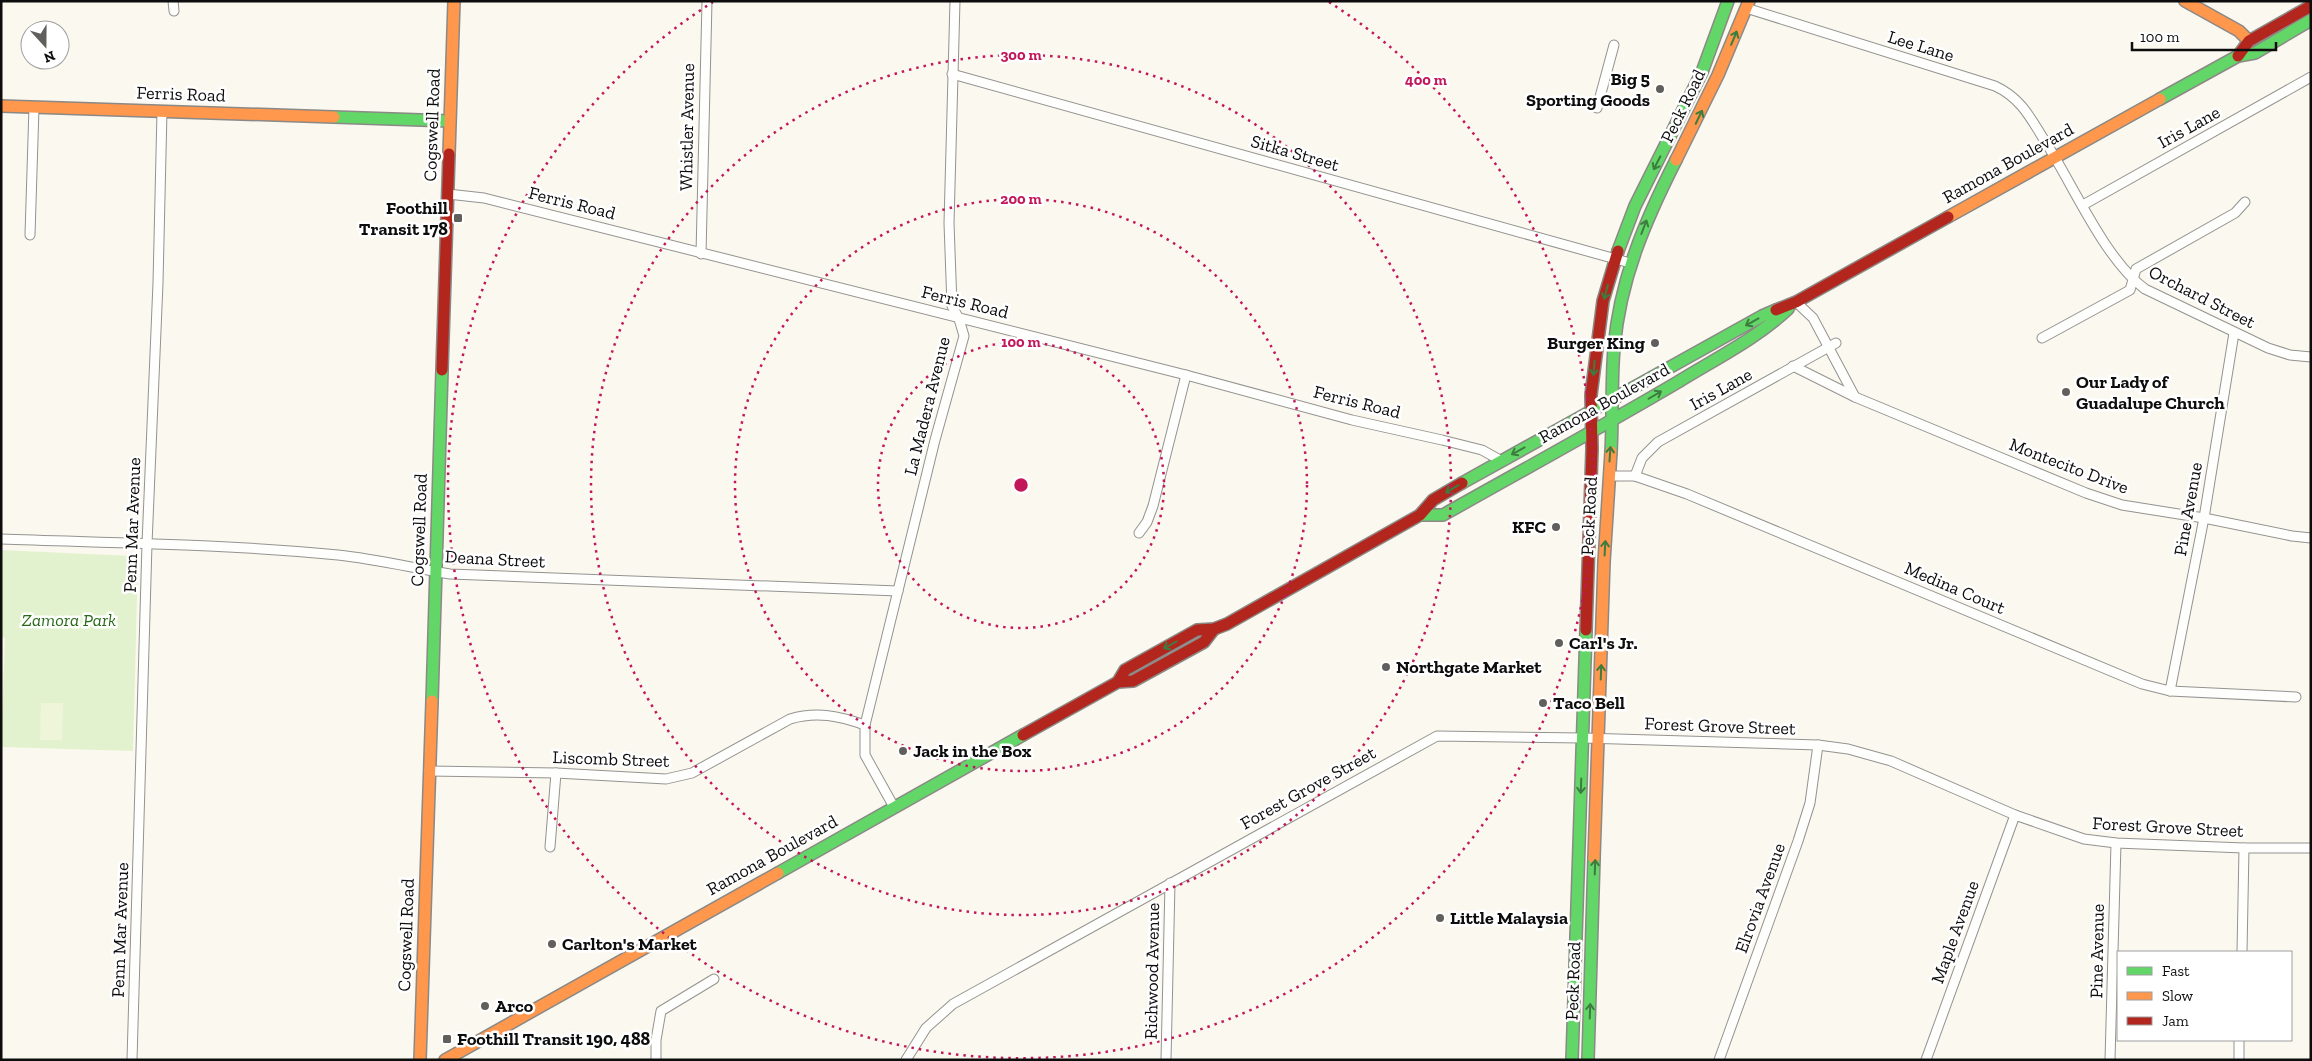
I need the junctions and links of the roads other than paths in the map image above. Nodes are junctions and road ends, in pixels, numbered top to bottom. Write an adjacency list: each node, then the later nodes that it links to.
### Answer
1 (454, 1): 18 (main road, Cogswell Road)
2 (706, 1): 24 (street, Whistler Avenue)
3 (955, 1): 12 (street, La Madera Avenue)
4 (1728, 1): 25 (main road, Peck Road, one-way to 25)
5 (2185, 1): 9 (main road)
6 (1748, 5): 19 (street, Lee Lane); 26 (main road, Peck Road, one-way to 6)
7 (2311, 6): 9 (main road, Ramona Boulevard)
8 (2311, 20): 11 (main road, Ramona Boulevard)
9 (2249, 41): 11 (main road, Ramona Boulevard)
10 (1614, 45): 16 (street)
11 (2238, 56): 19 (main road, Ramona Boulevard)
12 (952, 74): 25 (street, Sitka Street); 29 (street, La Madera Avenue)
13 (2311, 77): 22 (street, Iris Lane)
14 (1, 106): 15 (main road, Ferris Road)
15 (34, 107): 17 (main road, Ferris Road); 23 (street)
16 (1597, 108)
17 (162, 111): 18 (main road, Ferris Road); 49 (street, Penn Mar Avenue)
18 (450, 121): 20 (main road, Cogswell Road)
19 (2055, 157): 22 (street, Orchard Street); 28 (main road, Ramona Boulevard)
20 (448, 194): 24 (street, Ferris Road); 50 (main road, Cogswell Road)
21 (2245, 202): 27 (street)
22 (2083, 205): 27 (street, Orchard Street)
23 (30, 235)
24 (701, 254): 29 (street, Ferris Road)
25 (1615, 258): 26 (street, Sitka Street); 38 (main road, Peck Road, one-way to 38)
26 (1630, 263): 37 (main road, Peck Road)
27 (2133, 279): 30 (street, Orchard Street); 31 (street)
28 (1796, 302): 32 (street); 37 (main road, Ramona Boulevard, one-way to 37); 39 (main road, Ramona Boulevard, one-way to 28)
29 (959, 319): 35 (street, Ferris Road); 53 (street, La Madera Avenue)
30 (2234, 333): 33 (street, Orchard Street); 45 (street, Pine Avenue)
31 (2042, 338)
32 (1832, 345): 34 (street, Iris Lane); 36 (street)
33 (2311, 358)
34 (1793, 366): 36 (street, Montecito Drive); 43 (street, Iris Lane)
35 (1186, 375): 41 (street, Ferris Road); 46 (street)
36 (1855, 397): 45 (street, Montecito Drive)
37 (1613, 398): 38 (main road, Ramona Boulevard); 39 (main road, Peck Road)
38 (1591, 410): 40 (main road, Peck Road); 41 (main road, Ramona Boulevard, one-way to 41)
39 (1613, 418): 40 (main road, Ramona Boulevard); 42 (main road, Peck Road, one-way to 39)
40 (1592, 430): 44 (main road, Ramona Boulevard); 51 (main road, Peck Road)
41 (1500, 460): 44 (main road, Ramona Boulevard, one-way to 44)
42 (1609, 476): 43 (street, Medina Court); 52 (main road, Peck Road, one-way to 42)
43 (1635, 476): 54 (street, Medina Court)
44 (1420, 516): 62 (main road, Ramona Boulevard)
45 (2204, 518): 48 (street, Montecito Drive); 54 (street, Pine Avenue)
46 (1139, 533)
47 (1, 538): 49 (street, Deana Street)
48 (2311, 538)
49 (147, 544): 50 (street, Deana Street); 74 (street, Penn Mar Avenue)
50 (434, 572): 53 (street, Deana Street); 60 (main road, Cogswell Road)
51 (1588, 575): 52 (main road); 57 (main road, Peck Road)
52 (1604, 576): 58 (main road, Peck Road, one-way to 52)
53 (898, 591): 56 (street, La Madera Avenue)
54 (2170, 691): 55 (street, Medina Court)
55 (2296, 697)
56 (865, 725): 61 (street, Liscomb Street); 62 (street, La Madera Avenue)
57 (1583, 738): 58 (street, Forest Grove Street); 68 (street, Forest Grove Street); 69 (main road, Peck Road, one-way to 69)
58 (1599, 738): 59 (street, Forest Grove Street); 70 (main road, Peck Road, one-way to 58)
59 (1818, 745): 63 (street, Forest Grove Street); 82 (street, Elrovia Avenue)
60 (429, 771): 61 (street, Liscomb Street); 75 (main road, Cogswell Road)
61 (556, 773): 65 (street)
62 (894, 807): 76 (main road, Ramona Boulevard)
63 (2015, 815): 64 (street, Forest Grove Street); 83 (street, Maple Avenue)
64 (2116, 843): 66 (street, Forest Grove Street); 84 (street, Pine Avenue)
65 (550, 847)
66 (2244, 848): 67 (street, Forest Grove Street); 71 (street)
67 (2311, 848)
68 (1170, 883): 78 (street, Forest Grove Street); 79 (street, Richwood Avenue)
69 (1576, 915): 70 (main road); 80 (main road, Peck Road)
70 (1593, 916): 81 (main road, Peck Road, one-way to 70)
71 (2242, 951)
72 (714, 979): 77 (street)
73 (2239, 1041): 85 (street)
74 (132, 1060)
75 (420, 1060)
76 (445, 1060)
77 (656, 1060)
78 (906, 1060)
79 (1166, 1060)
80 (1572, 1060)
81 (1588, 1060)
82 (1719, 1060)
83 (1926, 1060)
84 (2110, 1060)
85 (2239, 1060)

